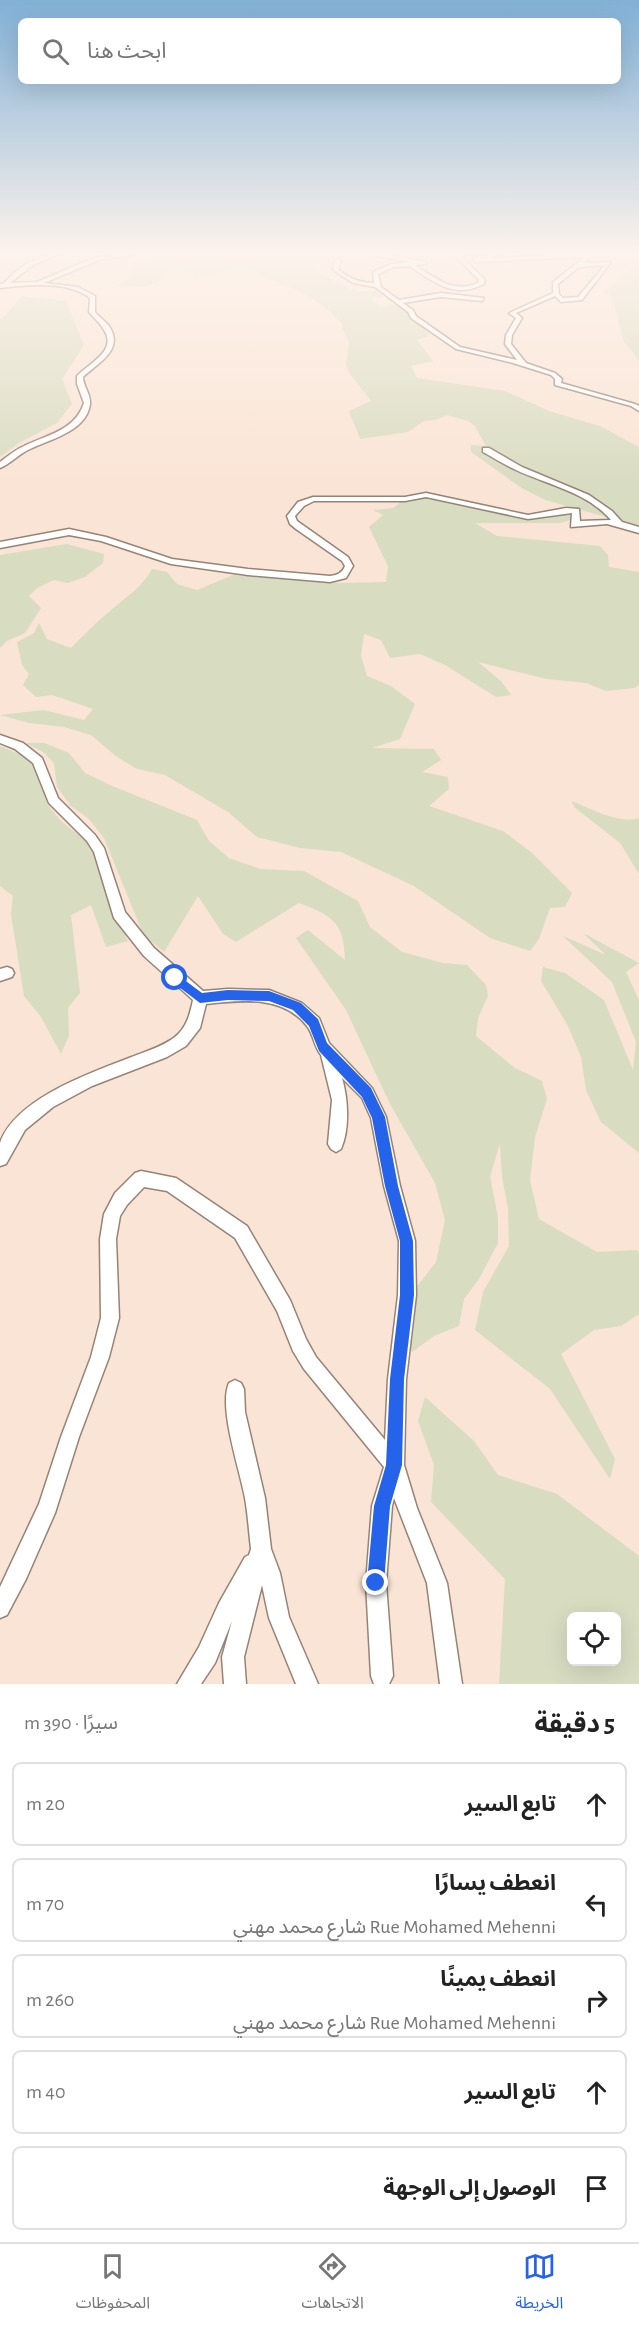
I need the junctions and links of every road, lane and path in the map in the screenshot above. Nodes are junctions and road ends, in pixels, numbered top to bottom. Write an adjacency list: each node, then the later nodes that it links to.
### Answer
1 (106, 330): 7 (street)
2 (432, 330): 4 (street)
3 (512, 330): 4 (street)
4 (525, 365): 5 (street)
5 (639, 409)
6 (486, 450): 8 (street)
7 (0, 466)
8 (619, 524): 9 (street); 10 (street)
9 (639, 531)
10 (0, 544)
11 (0, 739): 12 (street)
12 (200, 998): 13 (street); 15 (street)
13 (323, 1047): 14 (street); 17 (street)
14 (336, 1143)
15 (0, 1158)
16 (235, 1389): 18 (street)
17 (394, 1465): 19 (street); 20 (street); 24 (street)
18 (261, 1549): 21 (street); 22 (street); 23 (street)
19 (0, 1608)
20 (382, 1676)
21 (188, 1684)
22 (236, 1684)
23 (307, 1684)
24 (451, 1684)

